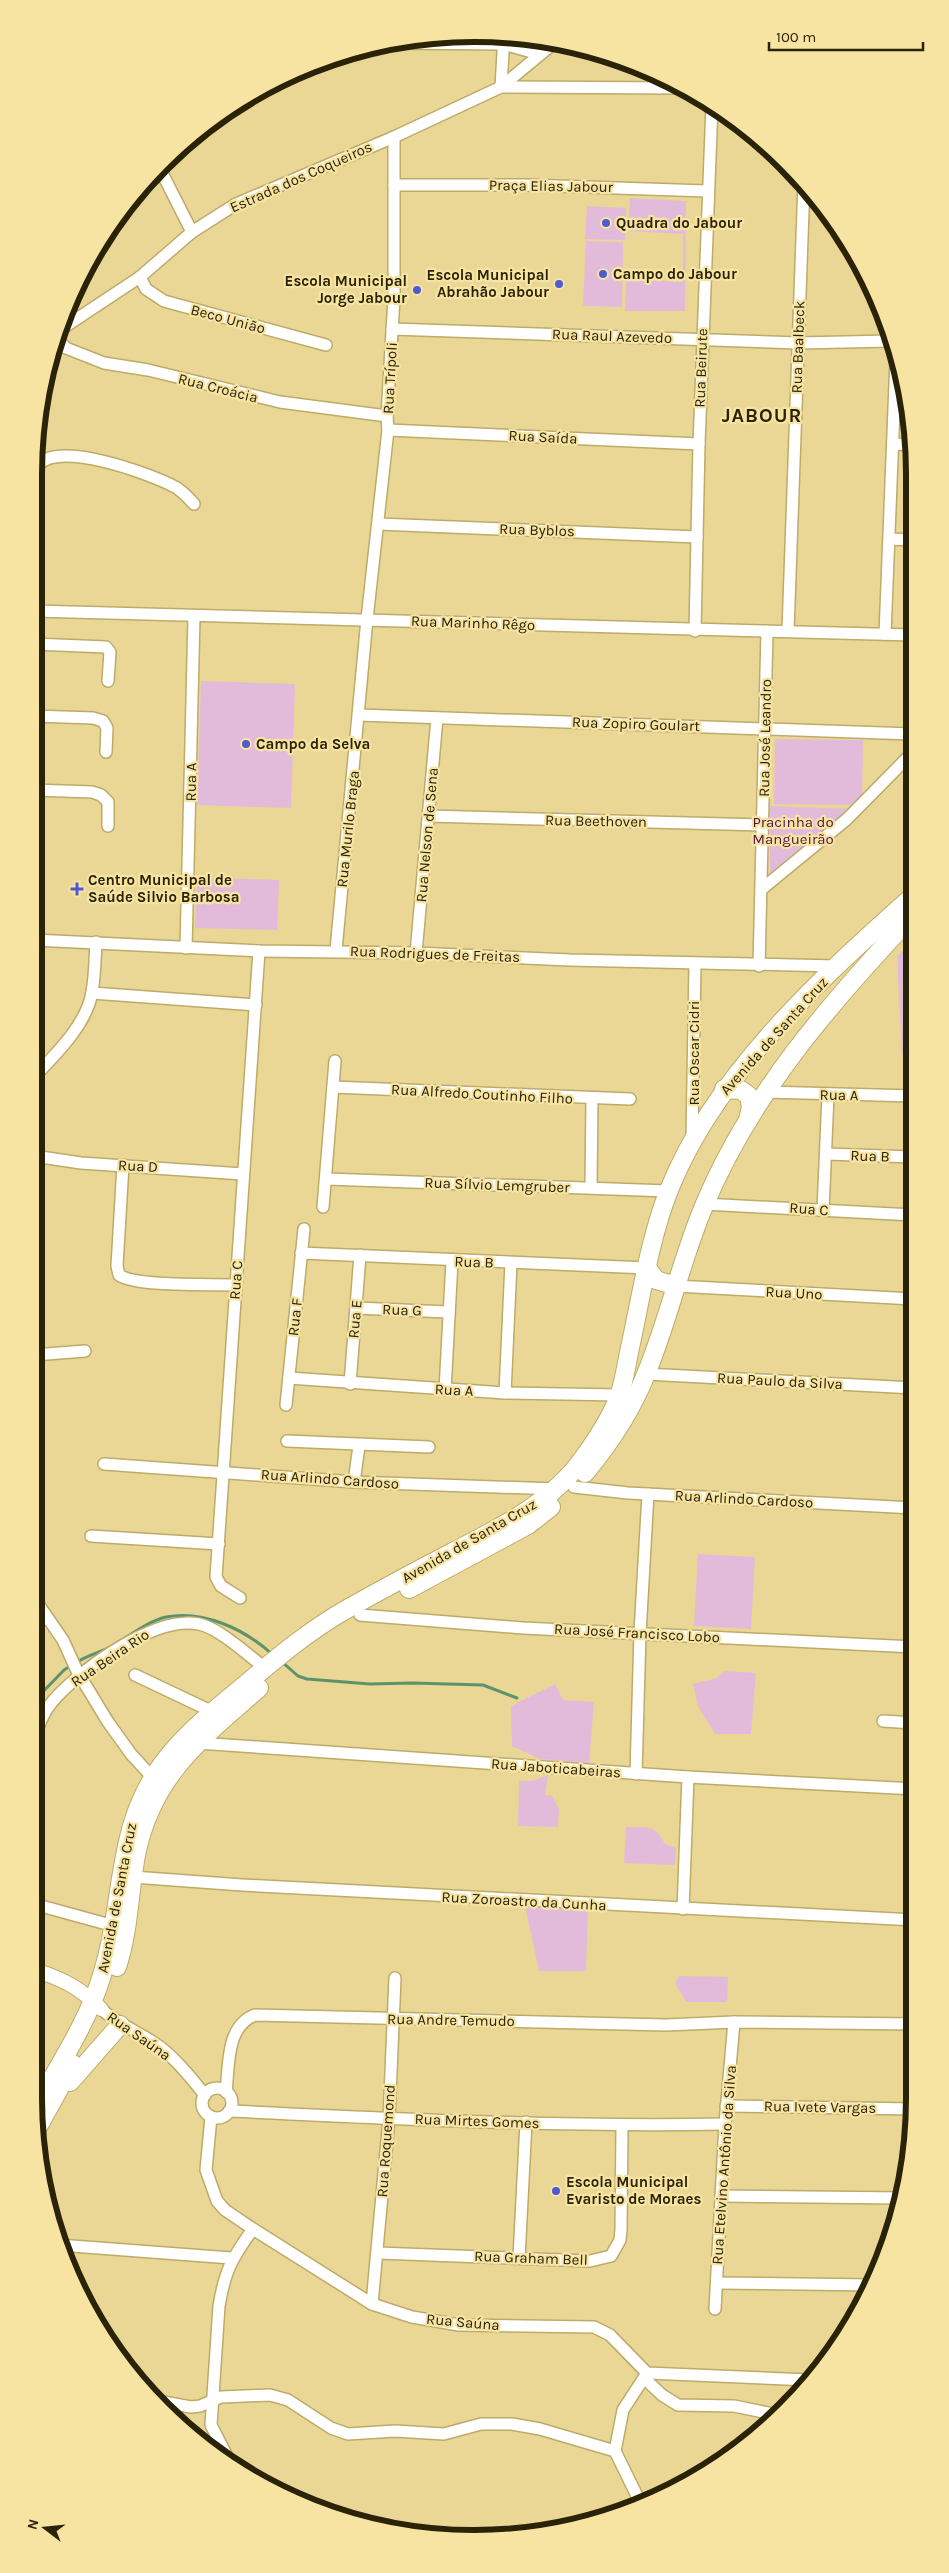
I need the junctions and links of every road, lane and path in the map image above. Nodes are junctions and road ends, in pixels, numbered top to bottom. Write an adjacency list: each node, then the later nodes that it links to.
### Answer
1 (503, 43): 5 (street)
2 (516, 44): 4 (street)
3 (546, 49): 4 (street, Estrada dos Coqueiros)
4 (539, 54): 5 (street, Estrada dos Coqueiros)
5 (501, 88): 6 (street); 8 (street, Estrada dos Coqueiros)
6 (668, 88)
7 (712, 113): 11 (street, Rua Beirute)
8 (394, 137): 10 (street, Rua Trípoli); 13 (street, Estrada dos Coqueiros)
9 (164, 175): 13 (street)
10 (394, 185): 11 (street, Praça Elias Jabour); 16 (street, Rua Trípoli)
11 (707, 191): 17 (street, Rua Beirute)
12 (804, 196): 19 (street, Rua Baalbeck)
13 (192, 232): 14 (street, Estrada dos Coqueiros)
14 (140, 277): 15 (street, Estrada dos Coqueiros); 21 (street, Beco União)
15 (70, 324)
16 (392, 329): 17 (street, Rua Raul Azevedo); 23 (street, Rua Trípoli)
17 (702, 339): 19 (street, Rua Raul Azevedo); 25 (street, Rua Beirute)
18 (886, 341): 19 (street, Rua Raul Azevedo)
19 (799, 343): 39 (street, Rua Baalbeck)
20 (62, 344): 23 (street, Rua Croácia)
21 (326, 345)
22 (895, 378): 26 (street)
23 (386, 416): 24 (street, Rua Trípoli)
24 (388, 430): 25 (street, Rua Saída); 30 (street, Rua Trípoli)
25 (699, 444): 31 (street, Rua Beirute)
26 (893, 444): 27 (street); 32 (street)
27 (906, 445)
28 (42, 461): 29 (street)
29 (194, 504)
30 (378, 524): 31 (street, Rua Byblos); 36 (street, Rua Trípoli)
31 (697, 536): 37 (street, Rua Beirute)
32 (890, 540): 33 (street); 40 (street)
33 (906, 540)
34 (42, 611): 35 (street, Rua Marinho Rêgo)
35 (194, 617): 36 (street, Rua Marinho Rêgo); 60 (street, Rua A)
36 (367, 619): 37 (street, Rua Marinho Rêgo); 44 (street, Rua Murilo Braga)
37 (695, 631): 38 (street, Rua Marinho Rêgo)
38 (767, 631): 39 (street, Rua Marinho Rêgo); 47 (street, Rua José Leandro)
39 (788, 631): 40 (street, Rua Marinho Rêgo)
40 (885, 634): 41 (street, Rua Marinho Rêgo)
41 (906, 636)
42 (42, 644): 43 (street)
43 (108, 681)
44 (359, 715): 46 (street, Rua Zopiro Goulart); 61 (street, Rua Murilo Braga)
45 (42, 716): 49 (street)
46 (437, 718): 47 (street, Rua Zopiro Goulart); 52 (street, Rua Nelson de Sena)
47 (766, 727): 48 (street, Rua Zopiro Goulart); 53 (street, Rua José Leandro)
48 (906, 734)
49 (106, 752)
50 (906, 760): 55 (street)
51 (42, 790): 54 (street)
52 (429, 816): 53 (street, Rua Beethoven); 63 (street, Rua Nelson de Sena)
53 (763, 825): 55 (street, Rua José Leandro)
54 (108, 826)
55 (763, 888): 65 (street, Rua José Leandro)
56 (906, 902): 66 (main road, Avenida de Santa Cruz)
57 (906, 923): 73 (main road, Avenida de Santa Cruz)
58 (42, 940): 59 (street, Rua Rodrigues de Freitas)
59 (96, 942): 60 (street, Rua Rodrigues de Freitas); 67 (street)
60 (186, 948): 62 (street, Rua Rodrigues de Freitas)
61 (336, 950): 62 (street, Rua Rodrigues de Freitas); 63 (street, Rua Rodrigues de Freitas)
62 (260, 951): 68 (street, Rua C)
63 (416, 952): 64 (street, Rua Rodrigues de Freitas)
64 (695, 964): 65 (street, Rua Rodrigues de Freitas); 79 (street, Rua Oscar Cidri)
65 (759, 966): 66 (street, Rua Rodrigues de Freitas)
66 (836, 966): 72 (main road, Avenida de Santa Cruz)
67 (92, 993): 68 (street); 70 (street)
68 (256, 1005): 84 (street, Rua C)
69 (335, 1060): 71 (street)
70 (42, 1068)
71 (333, 1087): 76 (street, Rua Alfredo Coutinho Filho); 85 (street)
72 (724, 1090): 78 (main road); 79 (main road, Avenida de Santa Cruz)
73 (766, 1092): 74 (street, Rua A); 78 (main road, Avenida de Santa Cruz)
74 (828, 1095): 75 (street, Rua A); 80 (street)
75 (906, 1096)
76 (592, 1098): 77 (street, Rua Alfredo Coutinho Filho); 86 (street)
77 (630, 1099)
78 (748, 1123): 88 (main road, Avenida de Santa Cruz)
79 (692, 1142): 87 (main road, Avenida de Santa Cruz)
80 (827, 1154): 82 (street, Rua B); 90 (street)
81 (42, 1157): 83 (street, Rua D)
82 (906, 1157)
83 (123, 1165): 84 (street, Rua D); 98 (street)
84 (243, 1174): 98 (street, Rua C)
85 (326, 1180): 86 (street, Rua Sílvio Lemgruber); 89 (street)
86 (590, 1187): 87 (street, Rua Sílvio Lemgruber)
87 (668, 1191): 97 (main road, Avenida de Santa Cruz)
88 (704, 1204): 90 (street, Rua C); 99 (main road, Avenida de Santa Cruz)
89 (323, 1207)
90 (823, 1210): 91 (street, Rua C)
91 (906, 1215)
92 (304, 1228): 93 (street, Rua F)
93 (302, 1253): 94 (street, Rua B); 106 (street, Rua F)
94 (360, 1255): 95 (street, Rua B); 101 (street, Rua E)
95 (452, 1261): 96 (street, Rua B); 102 (street)
96 (511, 1263): 97 (street, Rua B); 110 (street)
97 (647, 1268): 99 (main road); 111 (main road, Avenida de Santa Cruz)
98 (235, 1285): 117 (street, Rua C)
99 (676, 1286): 100 (street, Rua Uno); 105 (main road, Avenida de Santa Cruz)
100 (906, 1299)
101 (356, 1308): 102 (street, Rua G); 107 (street, Rua E)
102 (448, 1312): 109 (street)
103 (85, 1351): 104 (street)
104 (42, 1354)
105 (646, 1374): 108 (street, Rua Paulo da Silva); 119 (main road, Avenida de Santa Cruz)
106 (289, 1378): 107 (street, Rua A); 112 (street, Rua F)
107 (350, 1384): 109 (street, Rua A)
108 (906, 1388)
109 (444, 1390): 110 (street, Rua A)
110 (505, 1393): 111 (street, Rua A)
111 (619, 1395): 120 (main road, Avenida de Santa Cruz)
112 (286, 1405)
113 (287, 1441): 114 (street)
114 (359, 1446): 115 (street); 118 (street)
115 (429, 1447)
116 (104, 1464): 117 (street, Rua Arlindo Cardoso)
117 (224, 1472): 118 (street, Rua Arlindo Cardoso); 124 (street, Rua C)
118 (354, 1482): 120 (street, Rua Arlindo Cardoso)
119 (574, 1488): 121 (street, Rua Arlindo Cardoso); 127 (main road, Avenida de Santa Cruz)
120 (556, 1489): 132 (main road, Avenida de Santa Cruz)
121 (648, 1494): 122 (street, Rua Arlindo Cardoso); 130 (street)
122 (906, 1508)
123 (91, 1536): 124 (street)
124 (219, 1544): 125 (street, Rua C)
125 (240, 1598)
126 (42, 1611): 129 (street)
127 (360, 1615): 130 (street, Rua José Francisco Lobo); 132 (main road, Avenida de Santa Cruz)
128 (42, 1620): 129 (street)
129 (48, 1620): 133 (street)
130 (640, 1632): 131 (street, Rua José Francisco Lobo); 140 (street)
131 (906, 1647)
132 (279, 1662): 133 (street, Rua Beira Rio); 135 (main road, Avenida de Santa Cruz); 139 (main road, Avenida de Santa Cruz)
133 (78, 1674): 136 (street, Rua Beira Rio); 141 (street)
134 (135, 1675): 135 (street)
135 (213, 1712): 141 (main road, Avenida de Santa Cruz)
136 (42, 1716)
137 (883, 1721): 138 (street)
138 (906, 1722)
139 (198, 1743): 140 (street, Rua Jaboticabeiras); 144 (main road, Avenida de Santa Cruz)
140 (636, 1774): 142 (street, Rua Jaboticabeiras)
141 (152, 1777): 148 (main road, Avenida de Santa Cruz)
142 (688, 1777): 143 (street, Rua Jaboticabeiras); 146 (street)
143 (906, 1789)
144 (133, 1877): 146 (street, Rua Zoroastro da Cunha); 151 (main road, Avenida de Santa Cruz)
145 (42, 1906): 148 (street)
146 (683, 1909): 147 (street, Rua Zoroastro da Cunha)
147 (906, 1920)
148 (114, 1926): 151 (main road, Avenida de Santa Cruz)
149 (42, 1972): 151 (street)
150 (395, 1978): 152 (street, Rua Roquemond)
151 (97, 2004): 155 (street, Rua Saúna); 158 (main road, Avenida de Santa Cruz); 159 (main road, Avenida de Santa Cruz)
152 (393, 2019): 153 (street, Rua Andre Temudo); 156 (street, Rua Andre Temudo); 165 (street, Rua Roquemond)
153 (734, 2022): 154 (street, Rua Andre Temudo); 160 (street, Rua Etelvino Antônio da Silva)
154 (906, 2024)
155 (120, 2025): 157 (street, Rua Saúna); 159 (main road)
156 (226, 2092): 157 (street); 162 (street)
157 (205, 2095): 163 (street)
158 (42, 2096)
159 (54, 2099): 164 (main road, Avenida de Santa Cruz)
160 (726, 2106): 161 (street, Rua Ivete Vargas); 167 (street, Rua Etelvino Antônio da Silva)
161 (906, 2109)
162 (229, 2111): 163 (street); 165 (street, Rua Mirtes Gomes)
163 (212, 2117): 171 (street, Rua Saúna)
164 (43, 2119)
165 (389, 2119): 166 (street, Rua Mirtes Gomes); 173 (street, Rua Roquemond)
166 (526, 2122): 168 (street, Rua Mirtes Gomes); 175 (street)
167 (725, 2124): 168 (street, Rua Mirtes Gomes); 169 (street, Rua Etelvino Antônio da Silva)
168 (622, 2126): 175 (street, Rua Graham Bell)
169 (721, 2196): 170 (street); 176 (street, Rua Etelvino Antônio da Silva)
170 (895, 2198)
171 (253, 2229): 174 (street); 178 (street, Rua Saúna)
172 (68, 2246): 174 (street)
173 (378, 2253): 175 (street, Rua Graham Bell); 178 (street, Rua Roquemond)
174 (231, 2258): 184 (street)
175 (519, 2258)
176 (717, 2283): 177 (street); 179 (street, Rua Etelvino Antônio da Silva)
177 (864, 2285)
178 (372, 2304): 180 (street, Rua Saúna)
179 (715, 2309)
180 (646, 2376): 182 (street); 186 (street, Rua Saúna); 188 (street)
181 (801, 2380): 182 (street)
182 (792, 2381): 183 (street)
183 (798, 2384)
184 (213, 2396): 185 (street); 187 (street); 188 (street)
185 (168, 2403)
186 (770, 2413)
187 (224, 2450)
188 (616, 2452): 189 (street)
189 (638, 2499)

